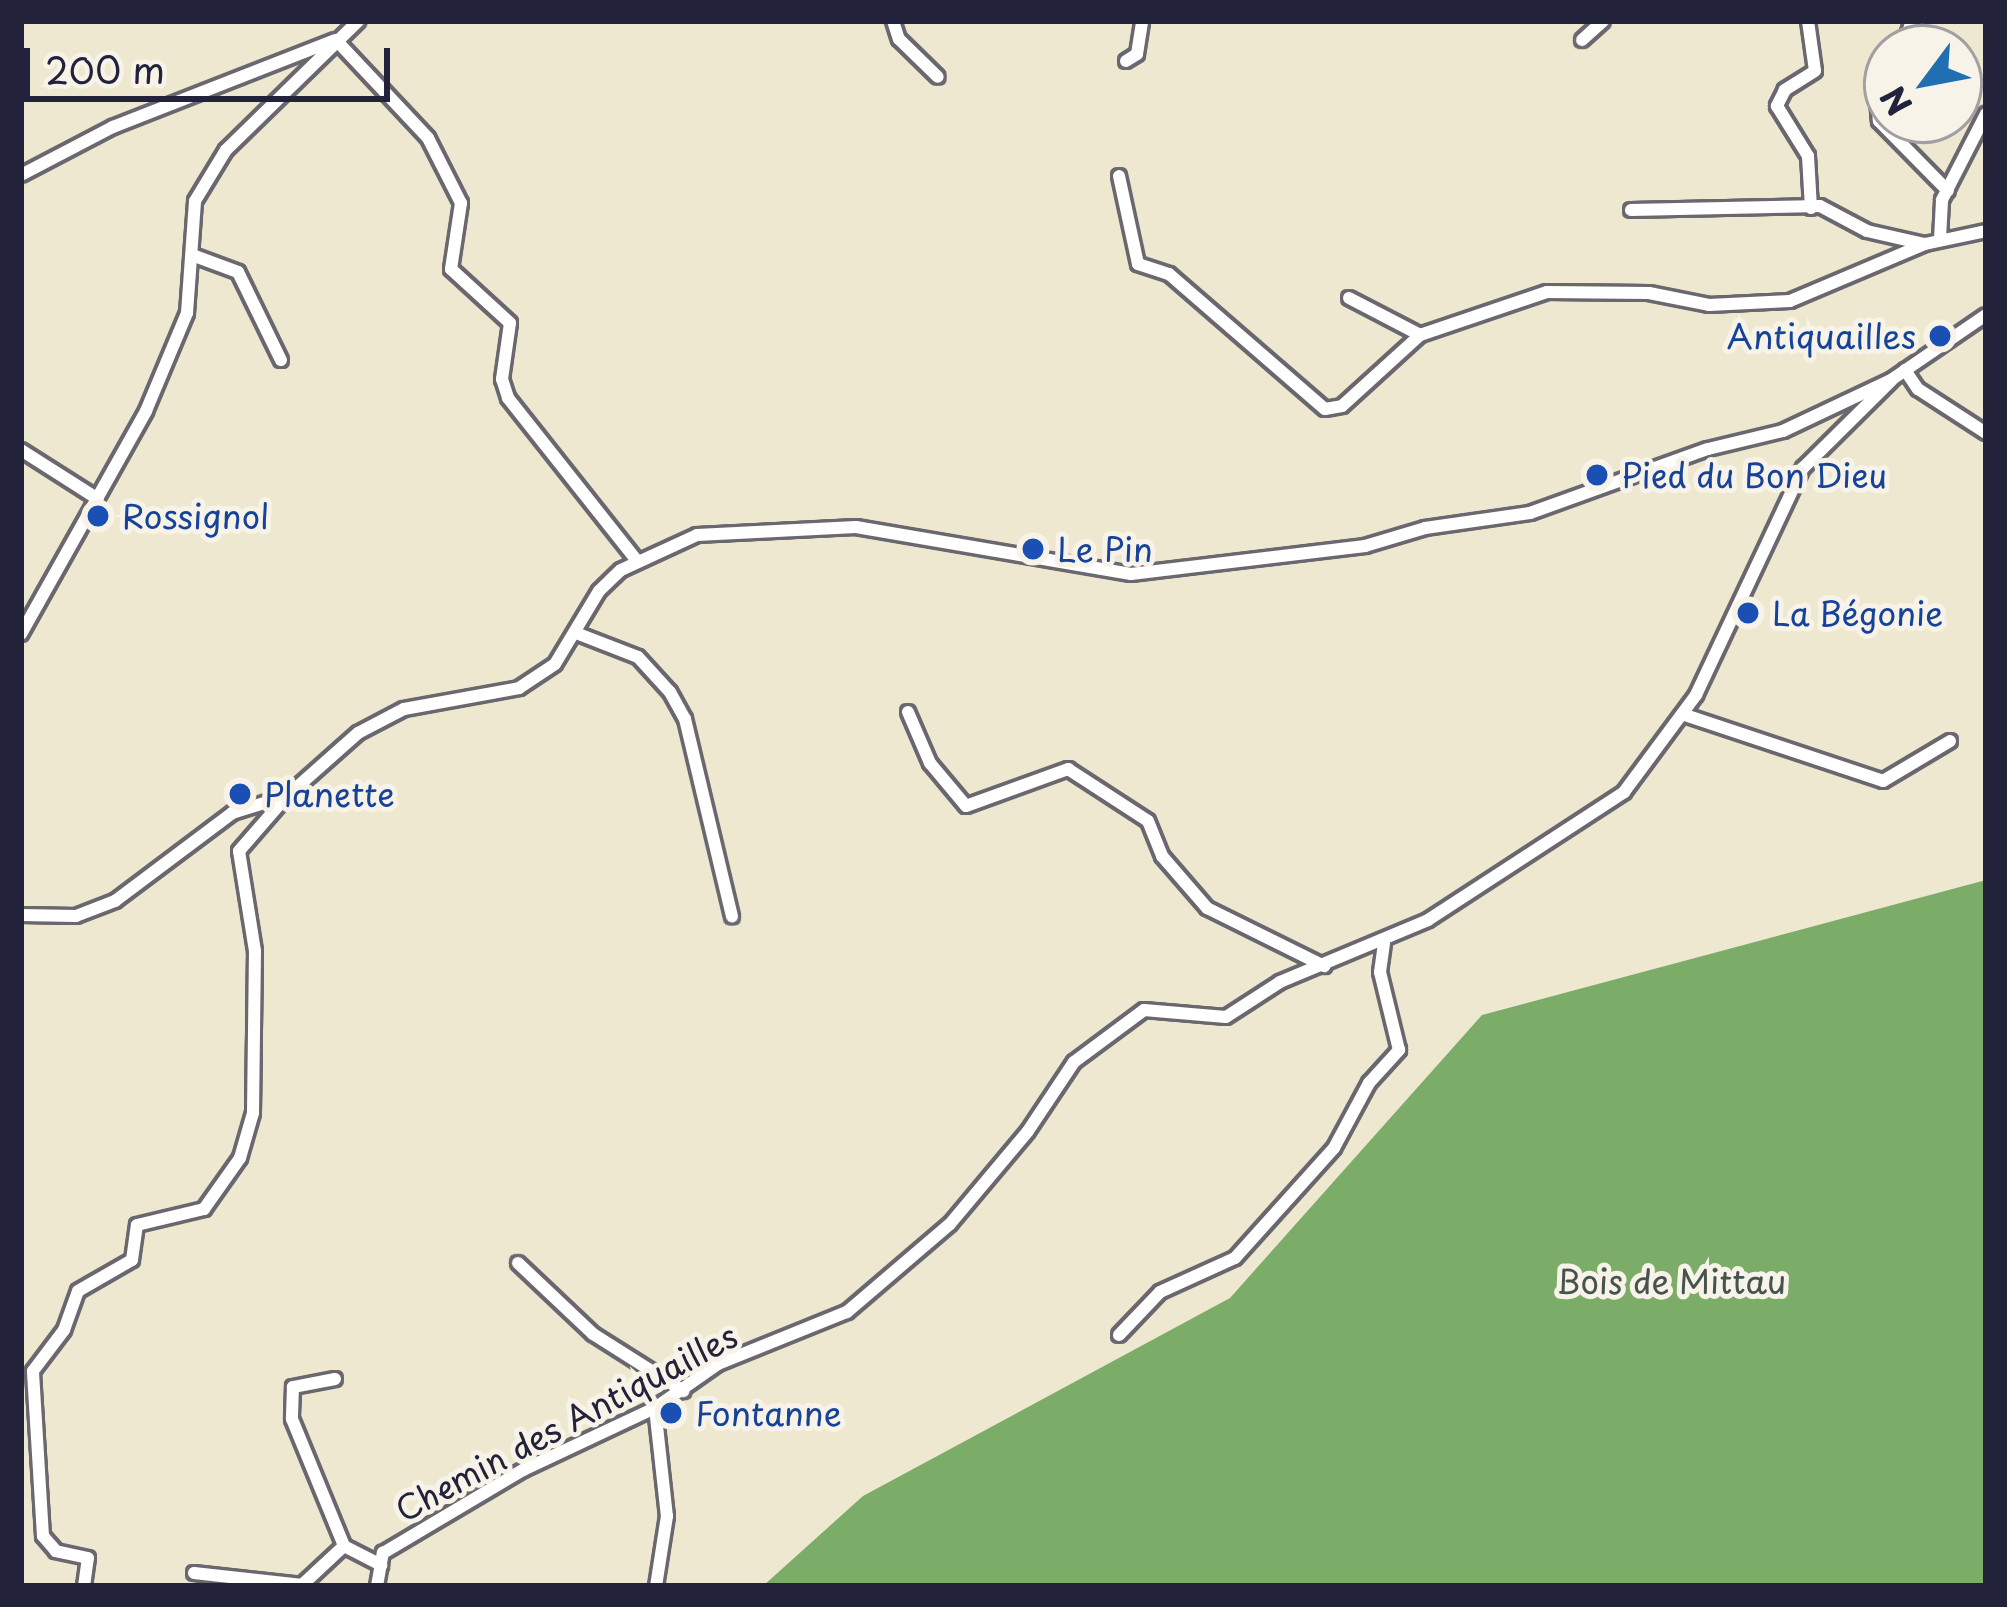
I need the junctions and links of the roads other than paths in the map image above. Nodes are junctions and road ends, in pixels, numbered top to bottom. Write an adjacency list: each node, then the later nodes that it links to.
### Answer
1 (358, 21): 6 (street)
2 (893, 21): 11 (street)
3 (1142, 21): 9 (street)
4 (1604, 21): 7 (street)
5 (1808, 21): 17 (street)
6 (336, 40): 8 (street); 10 (street); 31 (street)
7 (1582, 40)
8 (294, 56): 10 (street); 14 (street)
9 (1126, 61)
10 (306, 70): 21 (street)
11 (938, 77)
12 (1986, 114): 16 (street)
13 (1902, 144): 16 (street)
14 (21, 175)
15 (1118, 176): 24 (street)
16 (1948, 191): 20 (street)
17 (1811, 208): 18 (street); 20 (street)
18 (1631, 210)
19 (1986, 231): 20 (street)
20 (1933, 242): 24 (street)
21 (192, 255): 25 (street); 30 (street)
22 (1349, 298): 24 (street)
23 (1986, 315): 26 (street)
24 (1420, 334)
25 (281, 360)
26 (1905, 370): 27 (street); 28 (street)
27 (1892, 380): 31 (street); 35 (street, Chemin des Antiquailles)
28 (1986, 433)
29 (21, 450): 30 (street)
30 (98, 499): 33 (street)
31 (637, 561): 32 (street)
32 (576, 633): 37 (street); 39 (street)
33 (21, 634)
34 (908, 712): 41 (street)
35 (1685, 715): 36 (street); 40 (street, Chemin des Antiquailles)
36 (1950, 741)
37 (287, 796): 38 (street); 50 (street)
38 (21, 915)
39 (732, 916)
40 (1384, 943): 41 (street, Chemin des Antiquailles); 43 (street)
41 (1325, 967): 45 (street, Chemin des Antiquailles)
42 (518, 1262): 45 (street)
43 (1120, 1335)
44 (335, 1379): 47 (street)
45 (682, 1391): 46 (street, Chemin des Antiquailles)
46 (655, 1408): 48 (street, Chemin des Antiquailles); 52 (street)
47 (344, 1546): 48 (street); 49 (street)
48 (381, 1564): 51 (street, Chemin des Antiquailles)
49 (194, 1573)
50 (84, 1586)
51 (377, 1586)
52 (656, 1586)

